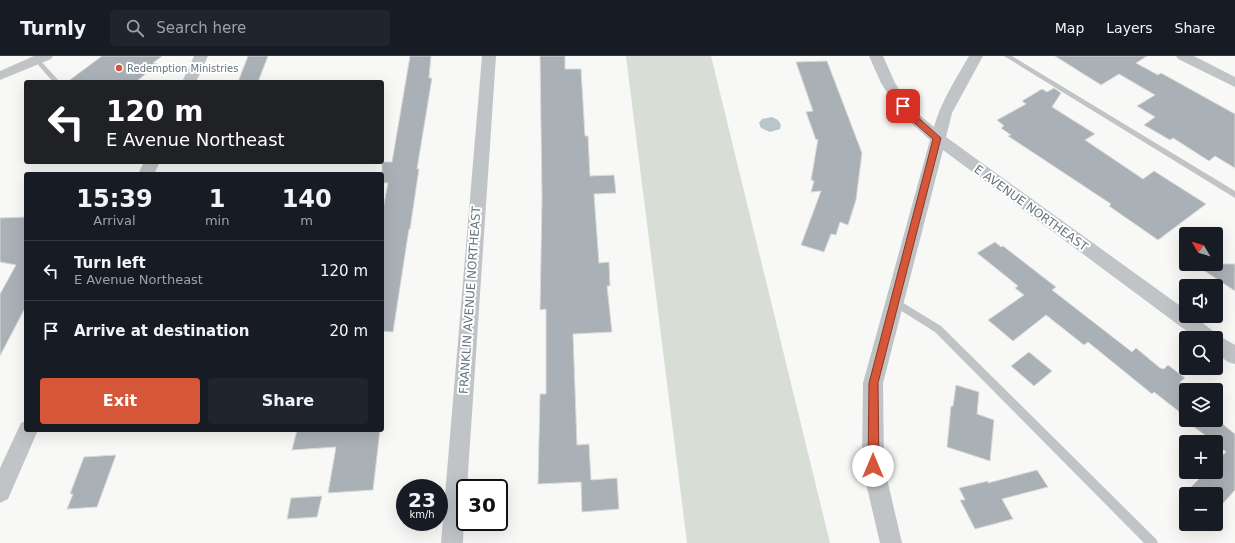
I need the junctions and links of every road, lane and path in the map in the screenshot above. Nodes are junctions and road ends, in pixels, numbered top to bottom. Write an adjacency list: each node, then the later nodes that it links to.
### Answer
1 (201, 56): 10 (street)
2 (489, 56): 20 (street, FRANKLIN AVENUE NORTHEAST)
3 (876, 56): 12 (street, E AVENUE NORTHEAST)
4 (976, 56): 12 (street)
5 (1007, 56): 13 (lane)
6 (1183, 56): 11 (street)
7 (41, 58): 8 (street); 9 (lane)
8 (0, 76)
9 (56, 80)
10 (190, 80)
11 (1235, 84)
12 (937, 138): 14 (street); 15 (street, E AVENUE NORTHEAST)
13 (1235, 195)
14 (895, 302): 21 (street); 22 (lane)
15 (1200, 331)
16 (1223, 347): 17 (street)
17 (1235, 356)
18 (27, 432): 19 (street)
19 (0, 492)
20 (452, 543)
21 (890, 543)
22 (1152, 543)

